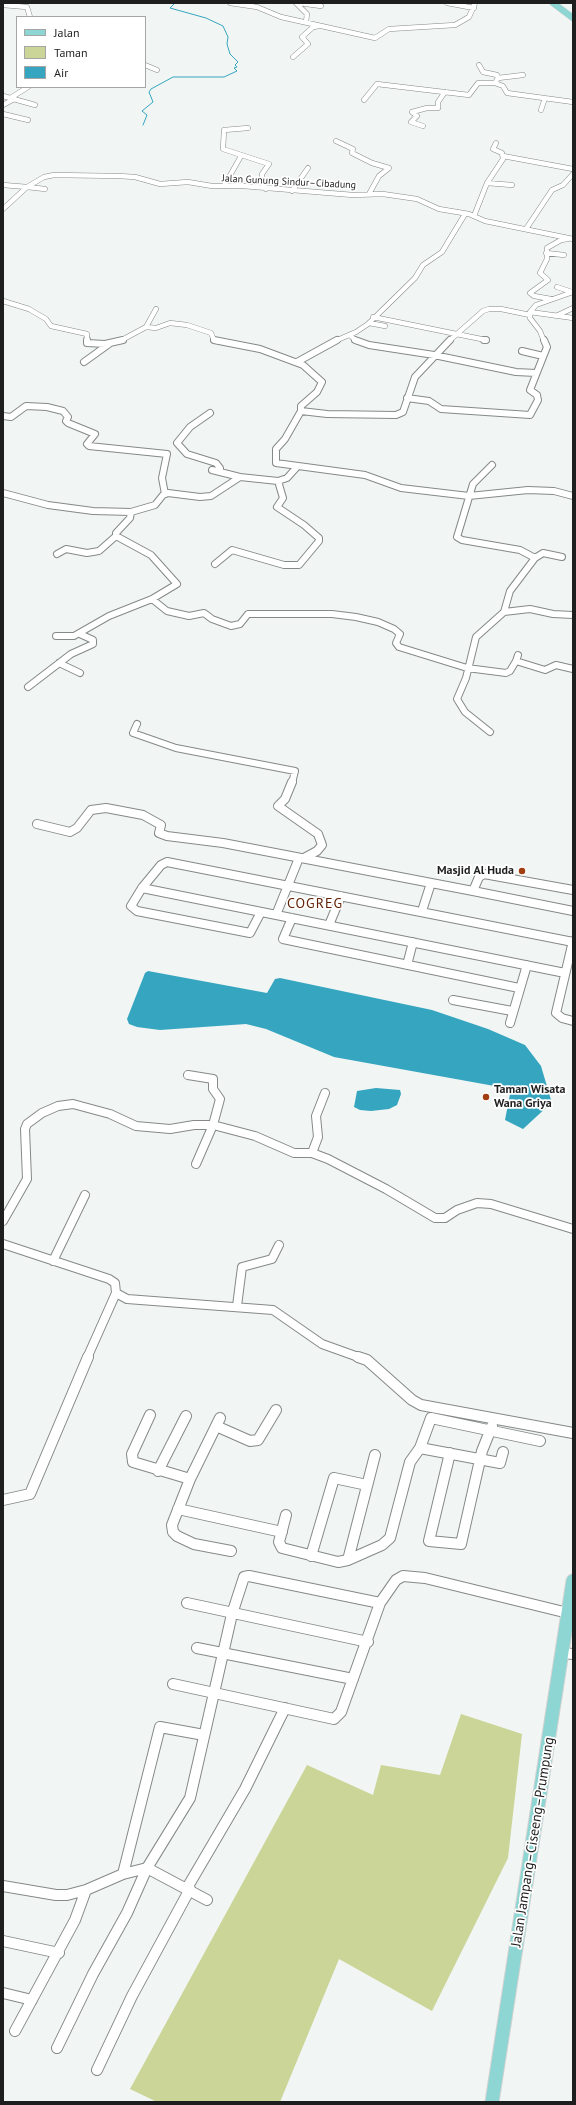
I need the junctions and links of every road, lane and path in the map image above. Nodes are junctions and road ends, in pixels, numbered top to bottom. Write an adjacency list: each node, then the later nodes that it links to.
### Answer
1 (230, 3): 12 (street)
2 (298, 3): 8 (street); 12 (street)
3 (476, 3): 9 (street)
4 (553, 3): 11 (main road)
5 (447, 4): 9 (street)
6 (3, 5): 7 (street)
7 (26, 5): 10 (street)
8 (320, 6)
9 (474, 8): 13 (street)
10 (30, 16)
11 (572, 17)
12 (306, 22): 13 (street)
13 (320, 26): 14 (street)
14 (293, 57)
15 (146, 65): 17 (street)
16 (480, 65): 19 (street)
17 (157, 70)
18 (523, 75): 19 (street)
19 (498, 78): 20 (street)
20 (495, 83): 22 (street); 25 (street)
21 (27, 88): 24 (street)
22 (445, 92): 26 (street); 33 (street)
23 (3, 96): 24 (street)
24 (13, 98): 28 (street); 29 (street)
25 (545, 98): 27 (street); 30 (street)
26 (364, 100)
27 (573, 102)
28 (3, 105)
29 (35, 105)
30 (541, 110)
31 (3, 114): 32 (street)
32 (28, 120)
33 (423, 126)
34 (248, 128): 37 (street)
35 (336, 141): 50 (street)
36 (496, 143): 38 (street)
37 (241, 156): 45 (street); 48 (street)
38 (503, 156): 40 (street); 42 (street)
39 (308, 168): 49 (street)
40 (573, 169)
41 (573, 174): 54 (street)
42 (487, 183): 44 (street); 53 (street)
43 (3, 185): 46 (street)
44 (512, 185)
45 (224, 186): 46 (street, Jalan Gunung Sindur–Cibadung); 48 (street, Jalan Gunung Sindur–Cibadung)
46 (27, 187): 47 (street); 51 (street, Jalan Gunung Sindur–Cibadung)
47 (45, 189)
48 (266, 189): 49 (street, Jalan Gunung Sindur–Cibadung)
49 (292, 191): 50 (street, Jalan Gunung Sindur–Cibadung)
50 (369, 194): 52 (street, Jalan Gunung Sindur–Cibadung)
51 (3, 209)
52 (465, 214): 53 (street, Jalan Gunung Sindur–Cibadung); 67 (street)
53 (474, 216): 54 (street, Jalan Gunung Sindur–Cibadung)
54 (526, 229): 55 (street, Jalan Gunung Sindur–Cibadung)
55 (572, 239): 56 (street)
56 (546, 253): 57 (street); 60 (street)
57 (564, 254)
58 (557, 288): 59 (street)
59 (573, 293): 60 (street); 64 (street)
60 (551, 299): 64 (street)
61 (3, 301): 73 (street)
62 (573, 308): 65 (street)
63 (156, 309): 69 (street)
64 (532, 313): 65 (street); 70 (street); 76 (street)
65 (556, 316): 66 (street)
66 (573, 318)
67 (371, 320): 68 (street); 70 (street); 71 (street)
68 (384, 326)
69 (146, 327): 73 (street); 78 (street)
70 (456, 334): 72 (street); 75 (street)
71 (350, 335): 75 (street); 78 (street)
72 (486, 340)
73 (109, 344): 77 (street)
74 (522, 351): 76 (street)
75 (434, 355): 79 (street); 80 (street)
76 (543, 356): 79 (street)
77 (84, 362)
78 (297, 362): 81 (street)
79 (536, 373): 80 (street)
80 (407, 398): 81 (street)
81 (301, 411): 85 (street)
82 (210, 413): 87 (street)
83 (3, 416): 91 (street)
84 (492, 465): 92 (street)
85 (297, 467): 89 (street); 92 (street)
86 (212, 470): 87 (street)
87 (220, 472): 88 (street)
88 (240, 477): 89 (street); 91 (street)
89 (278, 481): 99 (street)
90 (3, 493): 94 (street)
91 (165, 494): 94 (street)
92 (469, 496): 93 (street); 98 (street)
93 (573, 496)
94 (131, 512): 95 (street)
95 (116, 536): 96 (street); 100 (street)
96 (57, 554)
97 (562, 557): 98 (street)
98 (535, 558): 101 (street)
99 (215, 564)
100 (152, 599): 103 (street); 106 (street)
101 (504, 612): 102 (street); 106 (street)
102 (573, 615)
103 (80, 634): 104 (street); 105 (street)
104 (56, 636)
105 (59, 663): 108 (street); 109 (street)
106 (467, 668): 107 (street); 111 (street)
107 (573, 669)
108 (80, 673)
109 (28, 687)
110 (137, 724): 113 (street)
111 (490, 732)
112 (37, 824): 113 (street)
113 (302, 858): 114 (street); 115 (street)
114 (431, 883): 118 (street); 121 (street)
115 (288, 886): 116 (street); 119 (street); 123 (street)
116 (142, 888): 122 (street); 122 (street)
117 (573, 890): 118 (street)
118 (473, 891): 120 (street)
119 (341, 896): 121 (street); 125 (street)
120 (573, 910)
121 (422, 911): 127 (street)
122 (261, 912): 123 (street)
123 (276, 915): 124 (street)
124 (292, 918): 125 (street); 128 (street)
125 (329, 925): 126 (street)
126 (413, 942): 128 (street); 129 (street)
127 (573, 942): 130 (street)
128 (407, 965): 131 (street)
129 (527, 965): 130 (street); 131 (street)
130 (565, 973): 134 (street)
131 (519, 988): 133 (street)
132 (453, 1000): 133 (street)
133 (512, 1011): 135 (street)
134 (573, 1021)
135 (510, 1023)
136 (188, 1075): 138 (street)
137 (325, 1094): 139 (street)
138 (213, 1125): 139 (street); 140 (street); 142 (street)
139 (312, 1153): 143 (street)
140 (196, 1164)
141 (85, 1195): 146 (street)
142 (3, 1221)
143 (573, 1229)
144 (3, 1244): 146 (street)
145 (279, 1245): 148 (street)
146 (53, 1261): 147 (street)
147 (116, 1293): 148 (street); 164 (street)
148 (238, 1306): 152 (street)
149 (276, 1410): 162 (street)
150 (150, 1415): 161 (street)
151 (186, 1416): 161 (street)
152 (496, 1419): 153 (street); 154 (street)
153 (489, 1429): 155 (street); 156 (street); 160 (street)
154 (573, 1433)
155 (540, 1441)
156 (420, 1448): 158 (street); 170 (street)
157 (503, 1452): 160 (street)
158 (450, 1454): 160 (street); 160 (street)
159 (375, 1455): 163 (street)
160 (480, 1460)
161 (158, 1471): 162 (street)
162 (190, 1479): 165 (street)
163 (367, 1485): 169 (street); 170 (street)
164 (3, 1500)
165 (178, 1509): 167 (street); 168 (street)
166 (286, 1515): 167 (street)
167 (282, 1532): 169 (street)
168 (231, 1551)
169 (311, 1556): 170 (street)
170 (348, 1560)
171 (573, 1581): 174 (main road, Jalan Jampang–Ciseeng–Prumpung)
172 (187, 1603): 175 (street)
173 (380, 1604): 174 (street); 175 (street); 176 (street)
174 (568, 1613): 179 (main road, Jalan Jampang–Ciseeng–Prumpung)
175 (232, 1614): 176 (street); 178 (street)
176 (368, 1642): 180 (street)
177 (197, 1648): 178 (street)
178 (224, 1653): 180 (street); 182 (street)
179 (567, 1654): 198 (main road, Jalan Jampang–Ciseeng–Prumpung)
180 (353, 1679): 183 (street)
181 (173, 1684): 182 (street)
182 (214, 1692): 183 (street); 184 (street)
183 (285, 1708): 188 (street)
184 (204, 1735): 185 (street); 186 (street)
185 (147, 1868): 186 (street); 188 (street); 196 (street)
186 (123, 1874): 189 (street)
187 (3, 1886): 189 (street)
188 (188, 1889): 190 (street); 197 (street)
189 (86, 1890): 192 (street)
190 (207, 1900)
191 (3, 1941): 192 (street)
192 (59, 1953): 194 (street)
193 (3, 1993): 194 (street)
194 (32, 2000): 195 (street)
195 (15, 2031)
196 (57, 2048)
197 (97, 2070)
198 (492, 2102)

